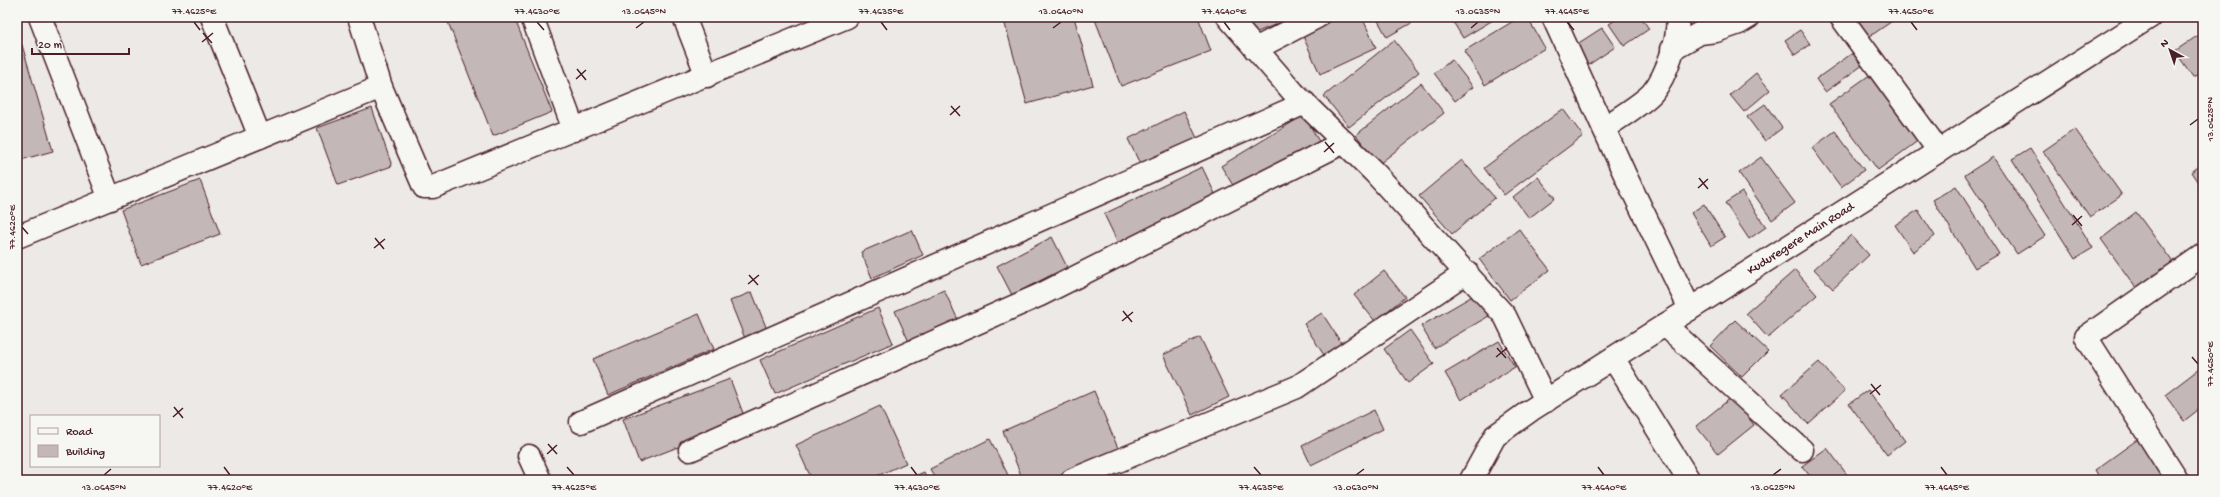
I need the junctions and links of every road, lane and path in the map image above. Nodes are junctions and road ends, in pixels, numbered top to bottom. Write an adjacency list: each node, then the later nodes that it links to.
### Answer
1 (40, 17): 24 (street)
2 (212, 17): 21 (street)
3 (359, 17): 17 (street)
4 (532, 17): 20 (street)
5 (684, 17): 16 (street)
6 (1228, 17): 14 (street)
7 (1317, 17): 14 (street)
8 (1554, 17): 19 (street)
9 (1677, 17): 15 (street)
10 (1749, 17): 15 (street)
11 (1840, 17): 23 (street)
12 (2150, 17): 23 (street, Kuduregere Main Road)
13 (841, 18): 16 (street)
14 (1255, 49): 18 (street)
15 (1672, 49): 19 (street)
16 (707, 76): 20 (street)
17 (381, 87): 20 (street); 21 (street)
18 (1305, 103): 22 (street); 32 (street)
19 (1604, 128): 28 (street)
20 (574, 130)
21 (260, 138): 24 (street)
22 (1344, 142): 27 (street); 33 (street)
23 (1939, 151): 28 (street, Kuduregere Main Road)
24 (110, 199): 25 (street)
25 (17, 237)
26 (2203, 255): 40 (street)
27 (1468, 272): 31 (street); 37 (street)
28 (1690, 309): 29 (street, Kuduregere Main Road)
29 (1665, 325): 30 (street, Kuduregere Main Road); 34 (street)
30 (1613, 358): 31 (street, Kuduregere Main Road); 39 (street)
31 (1546, 401): 38 (street, Kuduregere Main Road)
32 (581, 422)
33 (690, 450)
34 (1802, 450)
35 (529, 456): 36 (street)
36 (540, 480)
37 (1072, 480)
38 (1471, 480)
39 (1689, 480)
40 (2178, 480)

